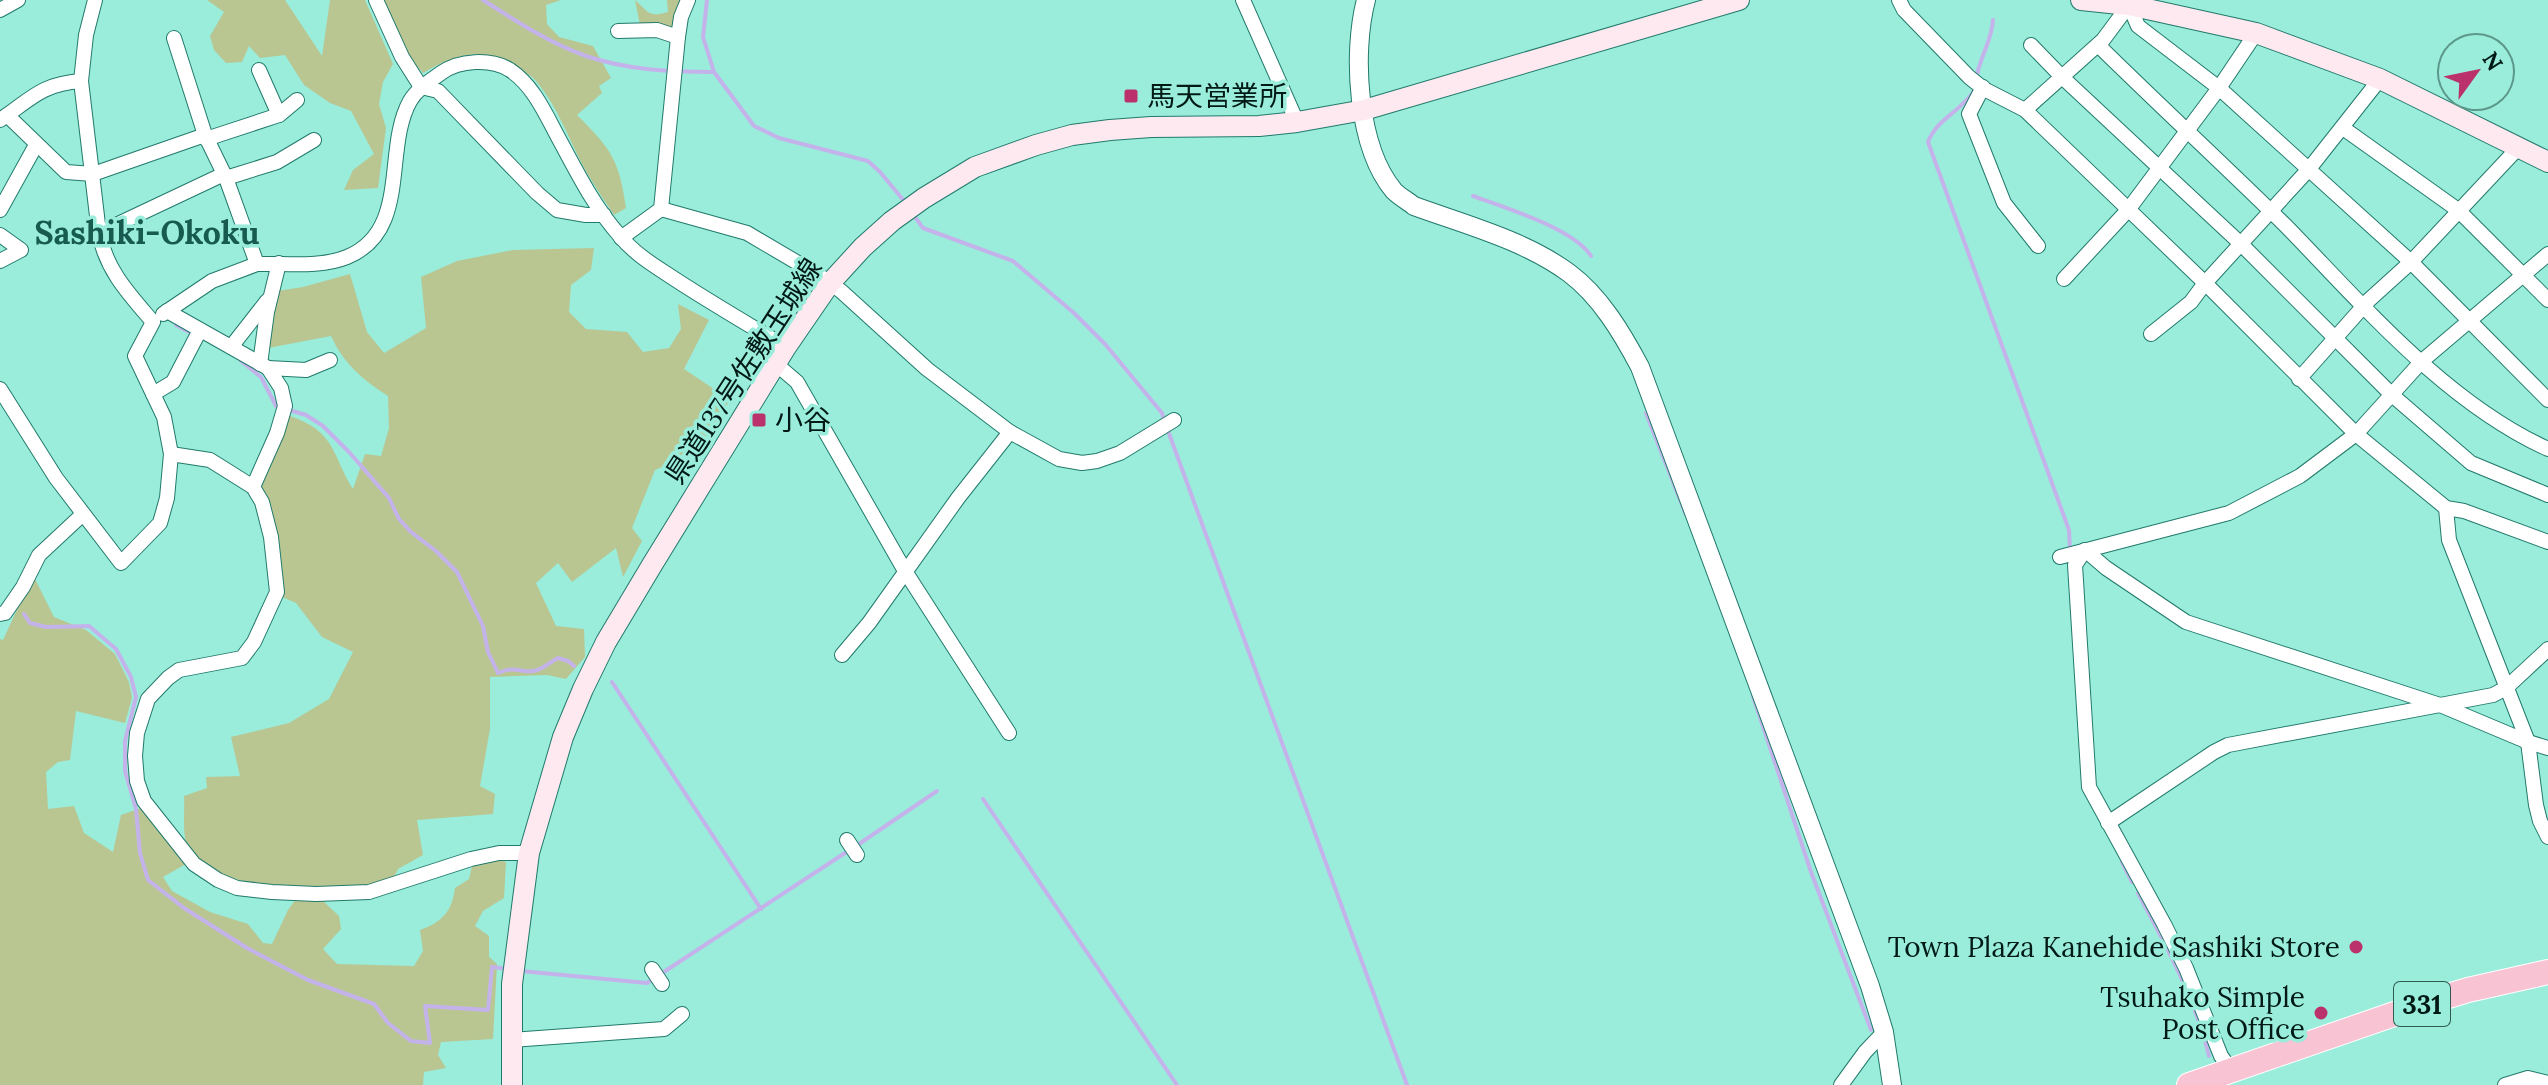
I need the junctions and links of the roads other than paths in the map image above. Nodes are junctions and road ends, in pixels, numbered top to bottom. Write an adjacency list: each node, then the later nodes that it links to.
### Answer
1 (18, 0): 11 (street)
2 (95, 0): 21 (street)
3 (376, 0): 22 (street)
4 (688, 0): 14 (street)
5 (1243, 0): 30 (street)
6 (1366, 0): 26 (street)
7 (1739, 0): 26 (main road, 県道137号佐敷玉城線)
8 (1899, 0): 23 (street)
9 (2081, 0): 10 (main road)
10 (2129, 5): 13 (main road); 17 (street); 24 (street)
11 (0, 10)
12 (618, 31): 14 (street)
13 (2256, 33): 20 (main road); 24 (street)
14 (678, 37): 42 (street)
15 (174, 38): 33 (street)
16 (2031, 45): 19 (street)
17 (2098, 45): 19 (street); 32 (street)
18 (259, 70): 28 (street)
19 (2062, 77): 27 (street); 38 (street)
20 (2380, 79): 31 (street); 36 (main road)
21 (81, 81): 29 (street); 40 (street)
22 (421, 87): 47 (street); 47 (street); 56 (street)
23 (1983, 87): 27 (street); 52 (street)
24 (2219, 88): 32 (street); 39 (street)
25 (297, 100): 28 (street)
26 (1364, 110): 30 (main road, 県道137号佐敷玉城線); 111 (street)
27 (2025, 110): 44 (street)
28 (279, 115): 33 (street)
29 (4, 118): 35 (street)
30 (1297, 122): 60 (main road, 県道137号佐敷玉城線)
31 (2343, 128): 39 (street); 45 (street)
32 (2186, 132): 38 (street); 46 (street)
33 (206, 137): 40 (street); 41 (street)
34 (314, 140): 41 (street)
35 (36, 145): 40 (street); 43 (street)
36 (2519, 147): 37 (main road); 45 (street)
37 (2548, 162)
38 (2158, 167): 44 (street); 51 (street)
39 (2309, 169): 46 (street); 55 (street)
40 (93, 174): 48 (street)
41 (225, 176): 48 (street); 57 (street)
42 (661, 209): 50 (street); 60 (street)
43 (0, 210)
44 (2128, 210): 59 (street); 61 (street)
45 (2458, 210): 55 (street); 58 (street)
46 (2270, 211): 51 (street); 64 (street)
47 (604, 215): 50 (street)
48 (99, 233): 67 (street)
49 (0, 235): 54 (street)
50 (621, 238): 72 (street)
51 (2241, 244): 61 (street); 70 (street)
52 (2038, 246)
53 (2548, 254): 58 (street)
54 (0, 261)
55 (2411, 262): 64 (street); 66 (street)
56 (279, 263): 57 (street); 62 (street)
57 (257, 264): 65 (street)
58 (2521, 274): 63 (street); 66 (street)
59 (2064, 279)
60 (830, 283): 72 (main road, 県道137号佐敷玉城線); 82 (street)
61 (2205, 283): 68 (street); 76 (street)
62 (270, 298): 71 (street); 75 (street)
63 (2548, 300)
64 (2365, 306): 70 (street); 74 (street)
65 (167, 311): 67 (street); 69 (street)
66 (2469, 320): 74 (street); 80 (street)
67 (153, 322): 78 (street)
68 (2151, 334)
69 (197, 335): 71 (street); 78 (street)
70 (2335, 338): 76 (street); 79 (street)
71 (231, 347): 75 (street)
72 (781, 356): 93 (street); 105 (main road, 県道137号佐敷玉城線)
73 (330, 360): 75 (street)
74 (2422, 361): 79 (street); 84 (street)
75 (264, 366): 86 (street)
76 (2299, 379): 83 (street)
77 (0, 389): 89 (street)
78 (153, 394): 85 (street)
79 (2392, 395): 83 (street); 87 (street)
80 (2548, 400)
81 (1168, 424): 82 (street)
82 (1010, 432): 93 (street)
83 (2356, 434): 88 (street); 91 (street)
84 (2548, 449)
85 (171, 454): 86 (street); 89 (street)
86 (253, 487): 105 (street)
87 (2548, 495)
88 (2446, 508): 90 (street); 97 (street)
89 (83, 514): 94 (street)
90 (2548, 542)
91 (2085, 550): 92 (street); 98 (street); 102 (street)
92 (2060, 557)
93 (905, 571): 96 (street); 99 (street)
94 (0, 614)
95 (2548, 649): 97 (street)
96 (842, 655)
97 (2506, 688): 98 (street); 100 (street)
98 (2440, 705): 100 (street); 102 (street)
99 (1009, 733)
100 (2528, 742): 101 (street); 103 (street)
101 (2548, 748)
102 (2108, 823): 113 (street)
103 (2548, 837)
104 (847, 840): 106 (street)
105 (529, 853): 112 (main road, 県道137号佐敷玉城線)
106 (856, 854)
107 (652, 969): 109 (street)
108 (2548, 972): 113 (highway, 331)
109 (662, 984)
110 (682, 1014): 112 (street)
111 (1884, 1032): 116 (street); 117 (street)
112 (511, 1040): 115 (main road, 県道137号佐敷玉城線)
113 (2237, 1078): 118 (highway, 331)
114 (2548, 1083): 119 (street)
115 (512, 1085)
116 (1841, 1085)
117 (1892, 1085)
118 (2189, 1085)
119 (2505, 1085)

